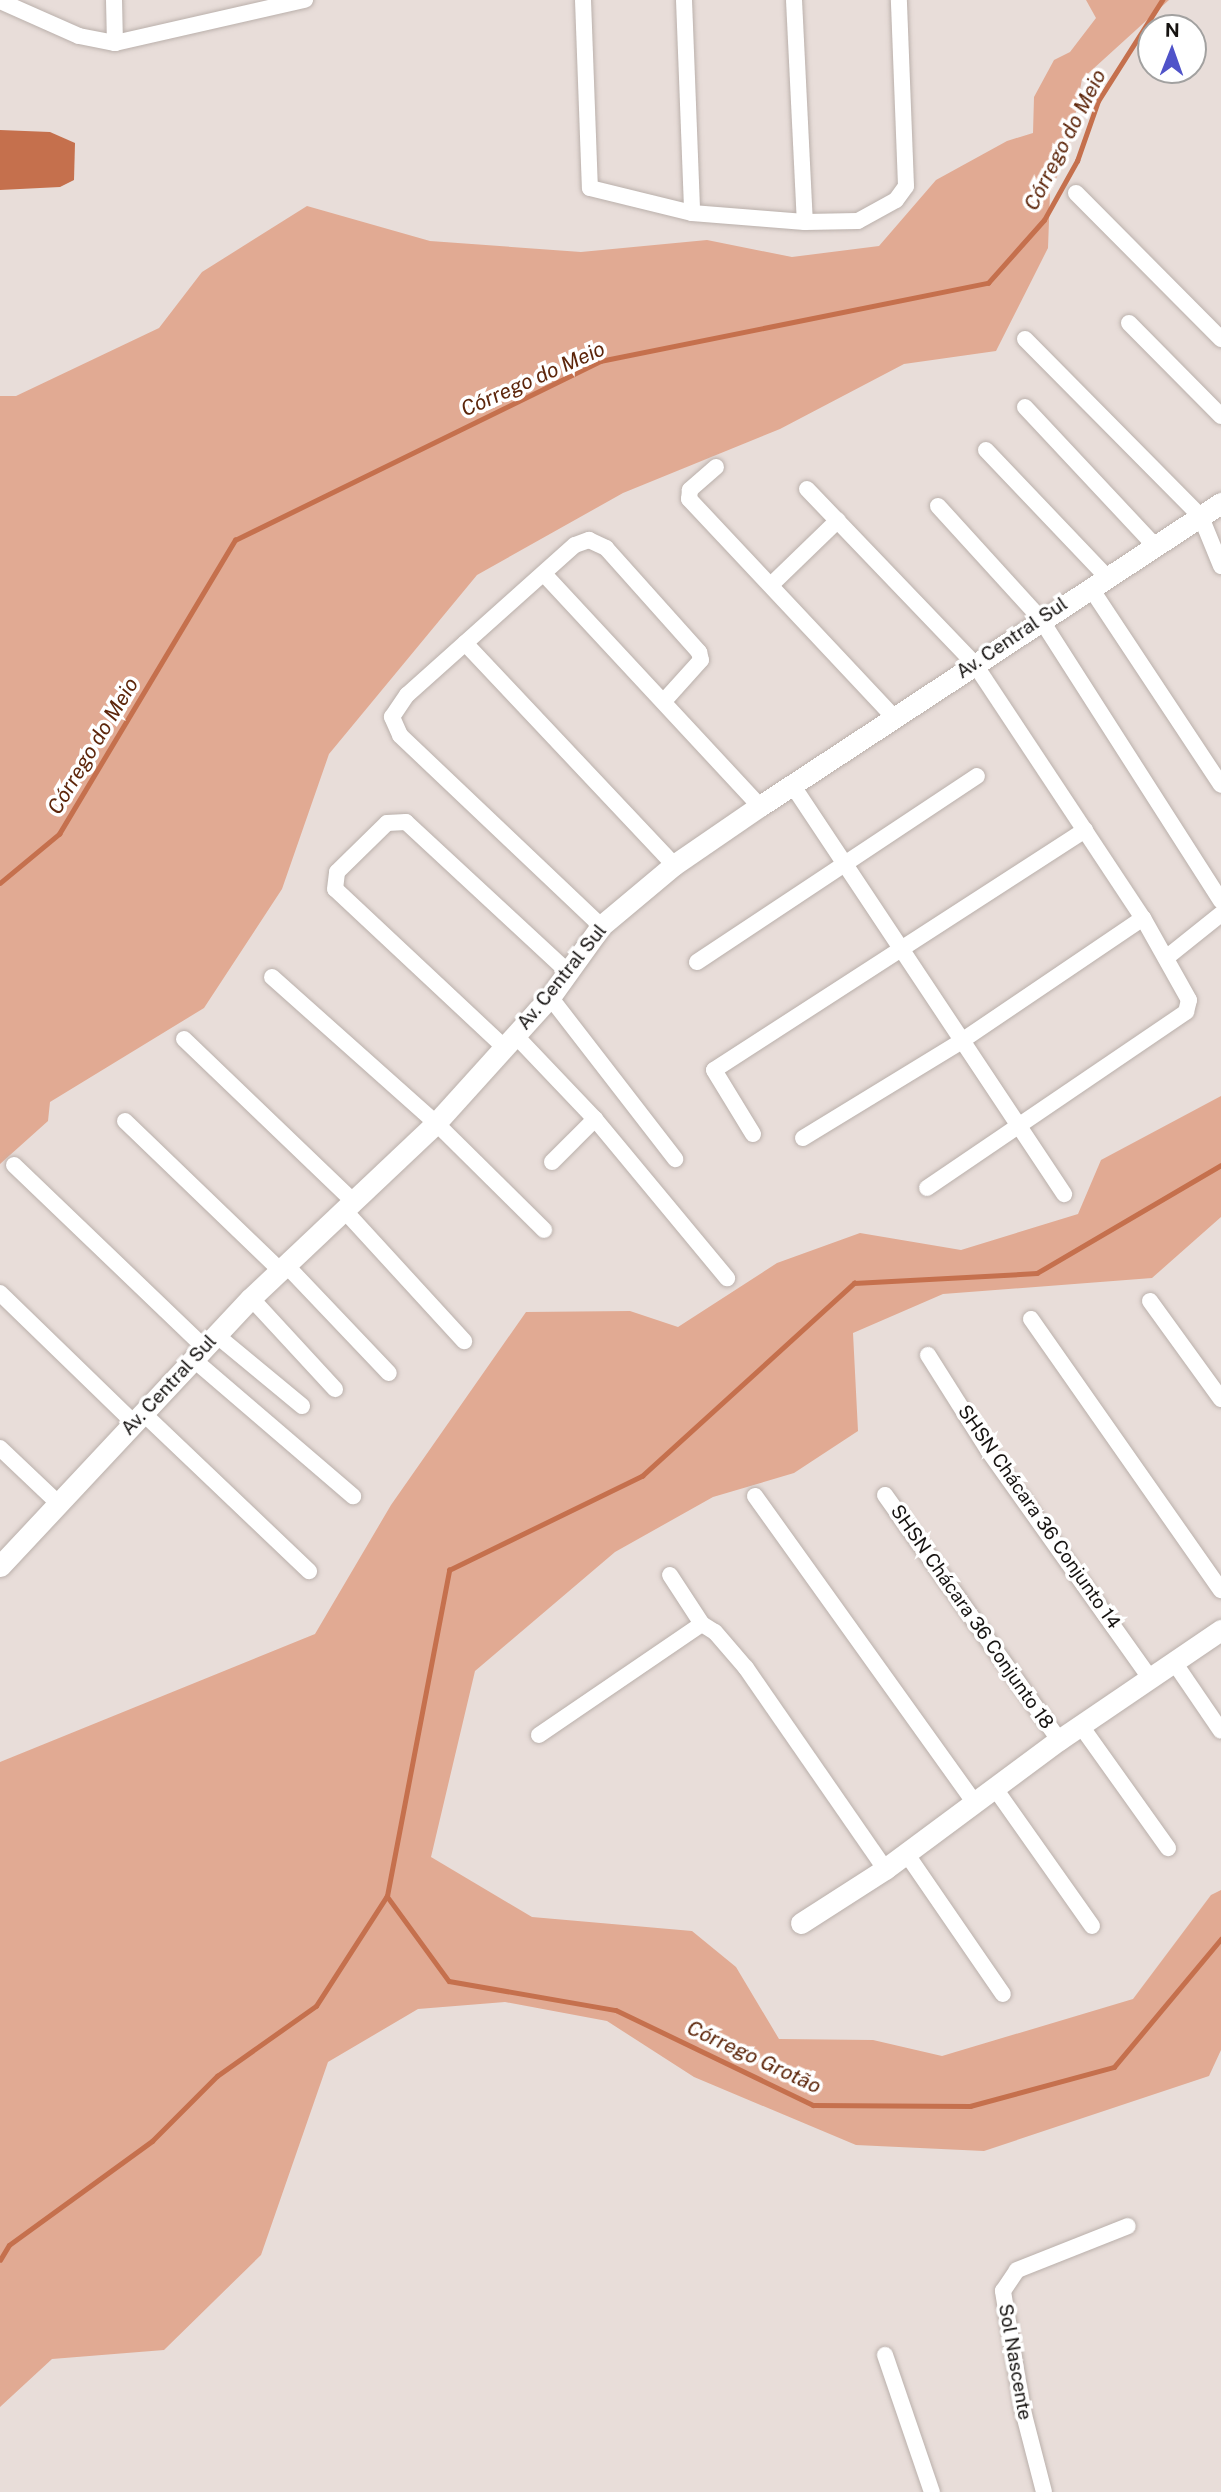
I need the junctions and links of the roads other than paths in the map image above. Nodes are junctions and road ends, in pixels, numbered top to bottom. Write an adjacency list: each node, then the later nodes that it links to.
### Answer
1 (114, 0): 9 (street)
2 (305, 0): 8 (street)
3 (583, 0): 11 (street)
4 (684, 0): 11 (street)
5 (794, 0): 12 (street)
6 (899, 0): 12 (street)
7 (0, 1): 9 (street)
8 (237, 8): 9 (street)
9 (115, 43)
10 (1076, 193): 15 (street)
11 (692, 213): 12 (street)
12 (805, 222)
13 (1129, 323): 17 (street)
14 (1025, 339): 23 (street)
15 (1221, 339)
16 (1025, 407): 25 (street)
17 (1221, 416)
18 (986, 450): 28 (street)
19 (716, 467): 29 (street)
20 (807, 489): 24 (street)
21 (1221, 503): 23 (street, Av. Central Sul)
22 (938, 506): 30 (street)
23 (1201, 517): 25 (street, Av. Central Sul); 26 (street)
24 (838, 520): 29 (street); 32 (street)
25 (1154, 545): 28 (street, Av. Central Sul)
26 (1221, 566)
27 (545, 575): 31 (street); 33 (street); 33 (street)
28 (1098, 582): 30 (street, Av. Central Sul); 36 (street)
29 (771, 584): 34 (street)
30 (1040, 618): 32 (street, Av. Central Sul); 42 (street)
31 (465, 643): 41 (street); 45 (street)
32 (974, 663): 34 (street, Av. Central Sul); 39 (street)
33 (665, 700): 38 (street)
34 (894, 717): 37 (street, Av. Central Sul)
35 (977, 776): 40 (street)
36 (1221, 785)
37 (793, 786): 38 (street, Av. Central Sul); 40 (street)
38 (760, 806): 41 (street, Av. Central Sul)
39 (1085, 830): 44 (street); 46 (street)
40 (844, 863): 46 (street); 48 (street)
41 (674, 865): 45 (street, Av. Central Sul)
42 (1221, 901)
43 (1221, 914): 47 (street)
44 (1143, 918): 47 (street); 54 (street)
45 (601, 926): 49 (street, Av. Central Sul)
46 (902, 953): 54 (street); 59 (street)
47 (1166, 958): 58 (street)
48 (697, 962)
49 (569, 973): 51 (street, Av. Central Sul); 53 (street)
50 (272, 977): 57 (street)
51 (550, 997): 53 (street, Av. Central Sul); 61 (street)
52 (184, 1040): 66 (street)
53 (509, 1041): 55 (street); 57 (street, Av. Central Sul)
54 (960, 1042): 58 (street); 60 (street)
55 (595, 1119): 62 (street); 69 (street)
56 (125, 1121): 68 (street)
57 (436, 1123): 66 (street, Av. Central Sul); 67 (street)
58 (1021, 1127): 64 (street); 65 (street)
59 (753, 1134)
60 (803, 1138)
61 (675, 1159)
62 (552, 1162)
63 (14, 1165): 75 (street)
64 (928, 1188)
65 (1064, 1194)
66 (349, 1205): 68 (street, Av. Central Sul); 74 (street)
67 (544, 1230)
68 (283, 1268): 71 (street, Av. Central Sul); 77 (street)
69 (727, 1278)
70 (0, 1293): 81 (street)
71 (251, 1298): 75 (street, Av. Central Sul); 78 (street)
72 (1150, 1301): 79 (street)
73 (1031, 1319): 90 (street)
74 (464, 1341)
75 (204, 1347): 80 (street); 81 (street, Av. Central Sul); 84 (street)
76 (928, 1355): 94 (street, SHSN Chácara 36 Conjunto 14)
77 (389, 1373)
78 (335, 1388)
79 (1221, 1399)
80 (302, 1406)
81 (139, 1418): 86 (street, Av. Central Sul); 88 (street)
82 (0, 1448): 86 (street)
83 (885, 1495): 98 (street, SHSN Chácara 36 Conjunto 18)
84 (353, 1496)
85 (755, 1496): 100 (street)
86 (58, 1504): 87 (street, Av. Central Sul)
87 (0, 1566)
88 (309, 1571)
89 (670, 1575): 91 (street)
90 (1221, 1590)
91 (702, 1624): 97 (street); 103 (street)
92 (1221, 1630): 93 (street)
93 (1174, 1662): 94 (street); 96 (street)
94 (1151, 1679): 95 (street)
95 (1081, 1726): 98 (street); 101 (street)
96 (1221, 1731)
97 (538, 1735)
98 (1059, 1740): 99 (street)
99 (994, 1787): 100 (street); 105 (street)
100 (974, 1802): 102 (street)
101 (1168, 1848)
102 (905, 1853): 103 (street); 106 (street)
103 (885, 1869): 104 (street)
104 (801, 1923)
105 (1092, 1926)
106 (1003, 1994)
107 (1128, 2226): 110 (street, Sol Nascente)
108 (885, 2355): 109 (street)
109 (932, 2492)
110 (1044, 2492)

